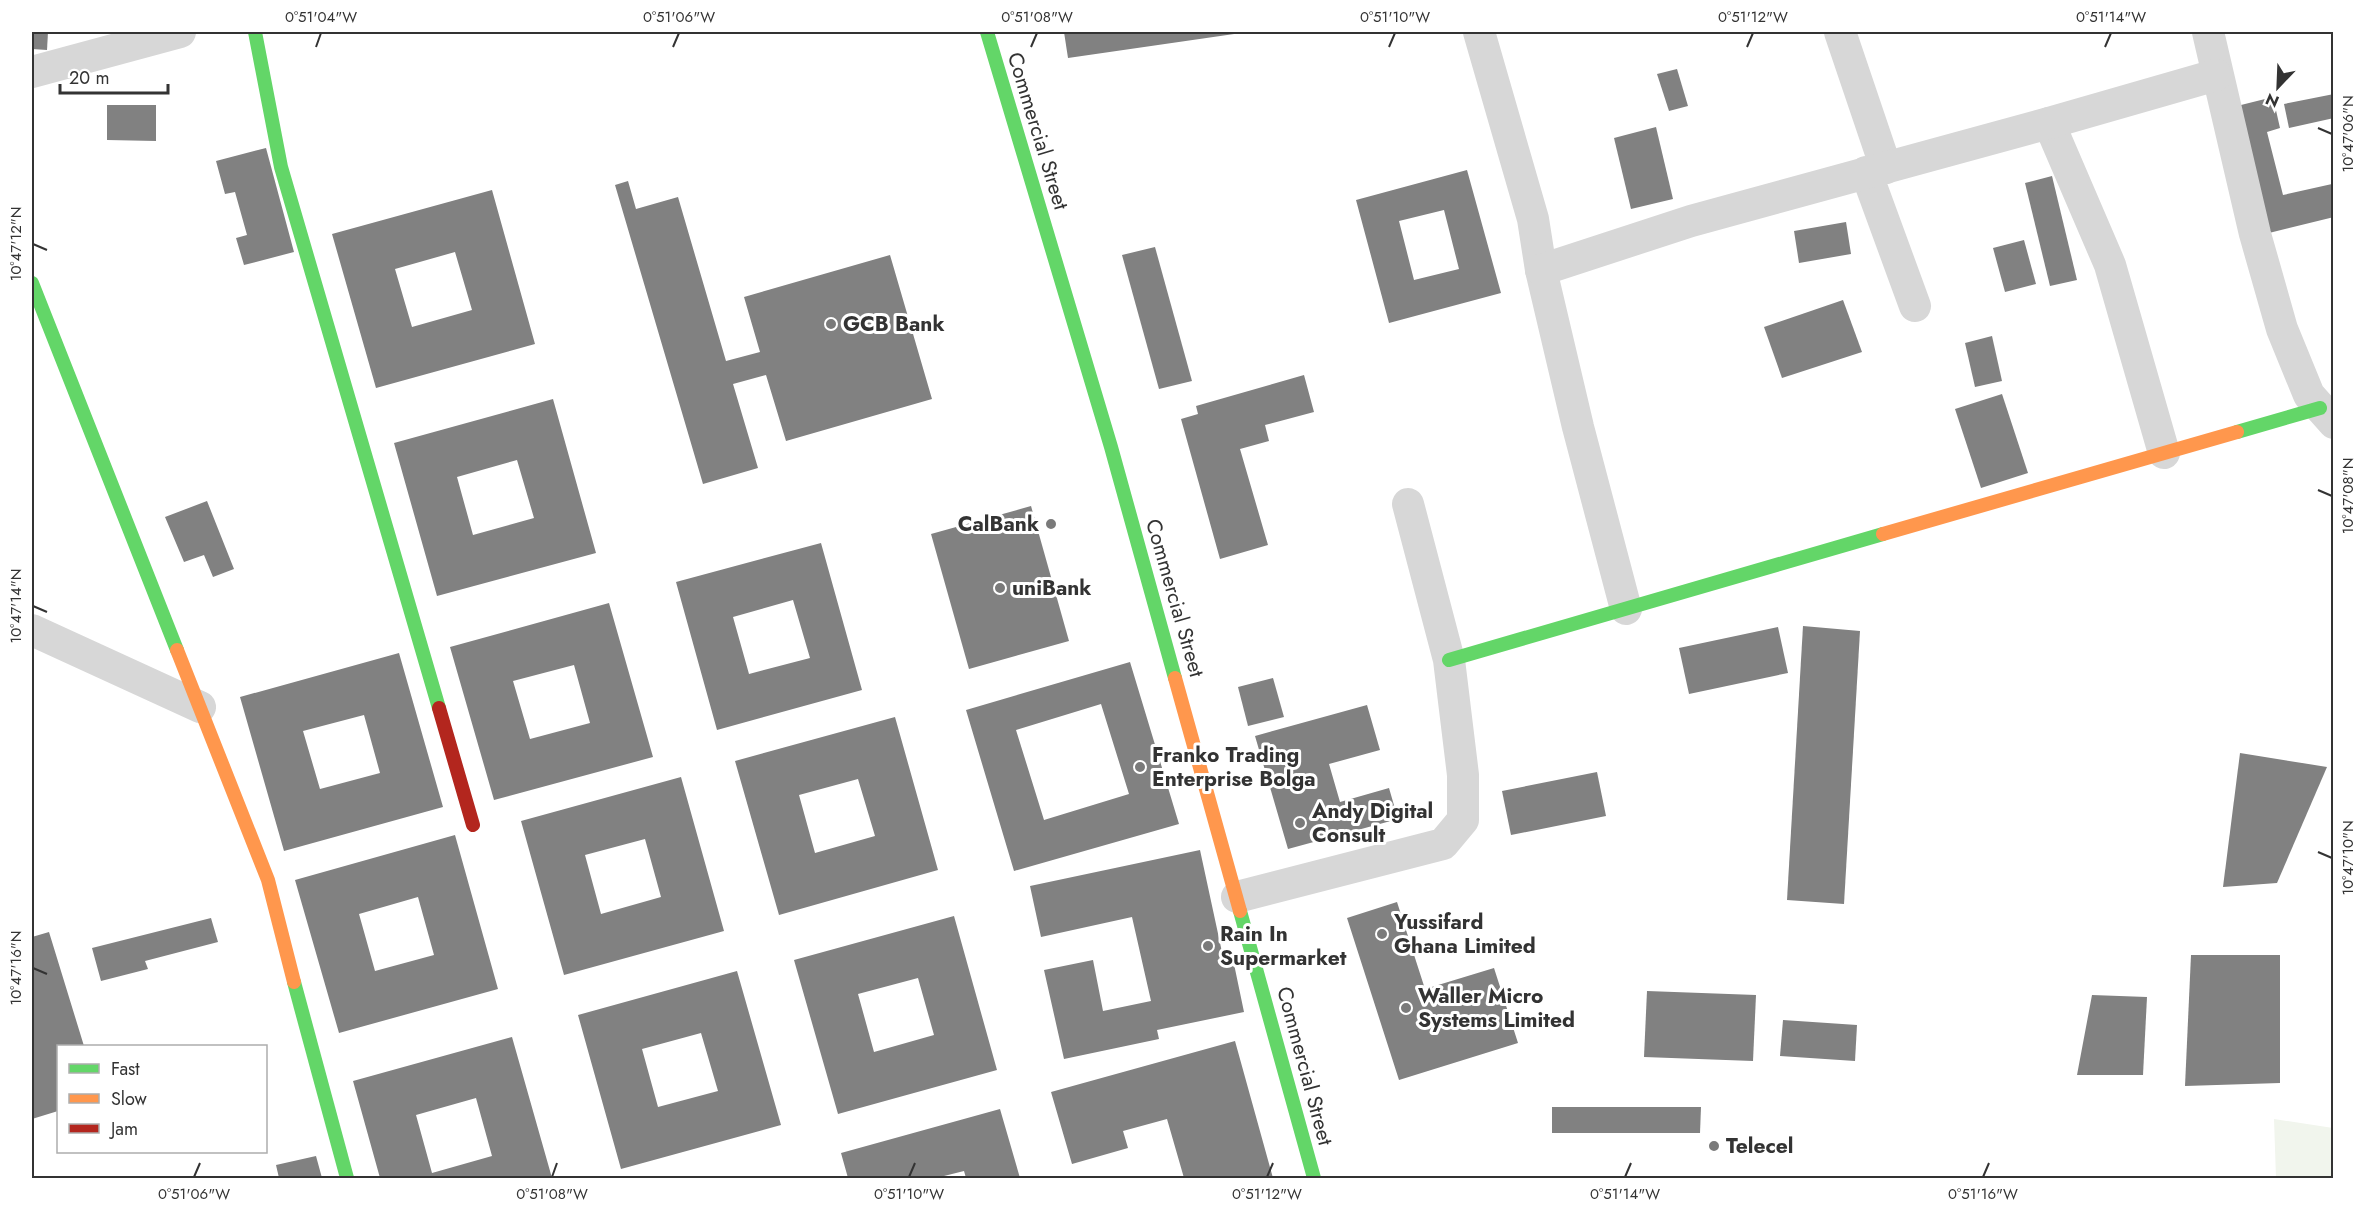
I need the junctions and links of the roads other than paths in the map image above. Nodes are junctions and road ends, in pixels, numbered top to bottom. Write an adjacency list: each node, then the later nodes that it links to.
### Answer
1 (180, 32): 7 (street)
2 (255, 32): 21 (street)
3 (987, 32): 22 (street, Commercial Street)
4 (1479, 32): 11 (street)
5 (1840, 32): 10 (street)
6 (2208, 32): 8 (street)
7 (32, 72)
8 (2216, 75): 9 (street); 14 (street)
9 (2049, 123): 10 (street); 15 (street)
10 (1876, 170): 11 (street); 13 (street)
11 (1541, 270): 17 (street)
12 (32, 282): 20 (street)
13 (1915, 306)
14 (2327, 416): 15 (street)
15 (2164, 453): 17 (street)
16 (1408, 504): 19 (street)
17 (1626, 609): 19 (street)
18 (32, 630): 20 (street)
19 (1449, 660): 22 (street)
20 (200, 707): 23 (street)
21 (473, 825)
22 (1237, 897): 24 (street, Commercial Street)
23 (347, 1179)
24 (1314, 1179)

